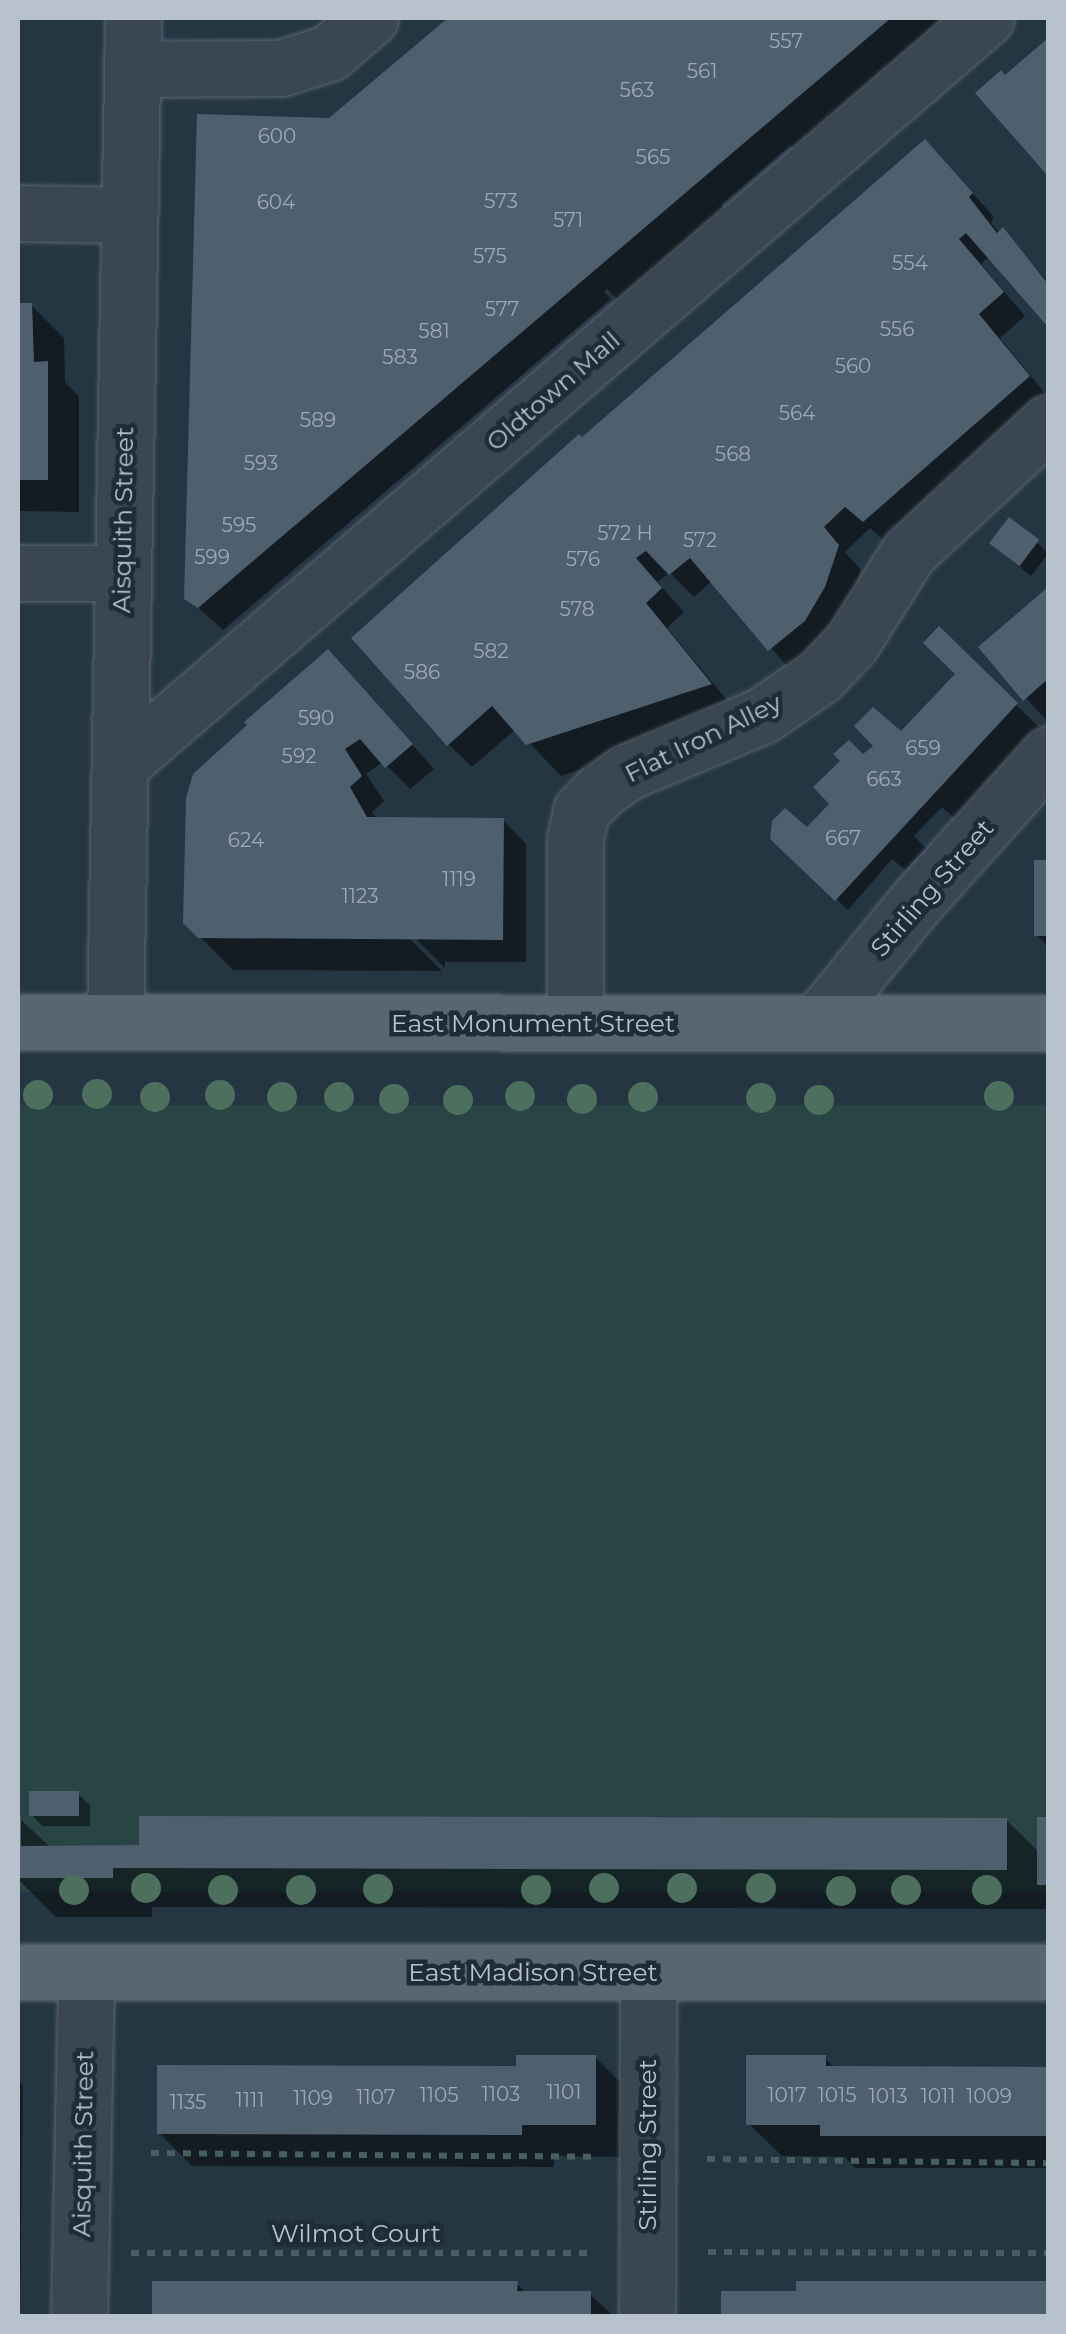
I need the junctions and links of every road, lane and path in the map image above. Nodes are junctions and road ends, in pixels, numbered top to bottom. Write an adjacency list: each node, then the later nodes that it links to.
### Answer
1 (370, 18): 3 (street)
2 (986, 18): 10 (street, Oldtown Mall)
3 (133, 43): 5 (street, Aisquith Street)
4 (18, 213): 5 (street)
5 (129, 215): 8 (street, Aisquith Street)
6 (1048, 423): 14 (street, Flat Iron Alley)
7 (18, 573): 8 (street)
8 (122, 573): 10 (street, Aisquith Street)
9 (1048, 755): 13 (street, Stirling Street)
10 (121, 764): 12 (street, Aisquith Street)
11 (18, 1022): 12 (main road, East Monument Street)
12 (115, 1022): 14 (main road, East Monument Street)
13 (818, 1022): 14 (main road, East Monument Street); 15 (main road, East Monument Street)
14 (575, 1023)
15 (1048, 1023)
16 (18, 1972): 17 (main road, East Madison Street)
17 (86, 1972): 18 (main road, East Madison Street); 28 (street, Aisquith Street)
18 (648, 1972): 19 (main road, East Madison Street); 29 (street, Stirling Street)
19 (1048, 1972)
20 (152, 2153): 21 (path)
21 (584, 2158)
22 (708, 2158): 23 (path)
23 (1048, 2163)
24 (588, 2252): 27 (path, Wilmot Court)
25 (708, 2252): 26 (path)
26 (1048, 2253)
27 (125, 2254)
28 (80, 2316)
29 (647, 2316)

